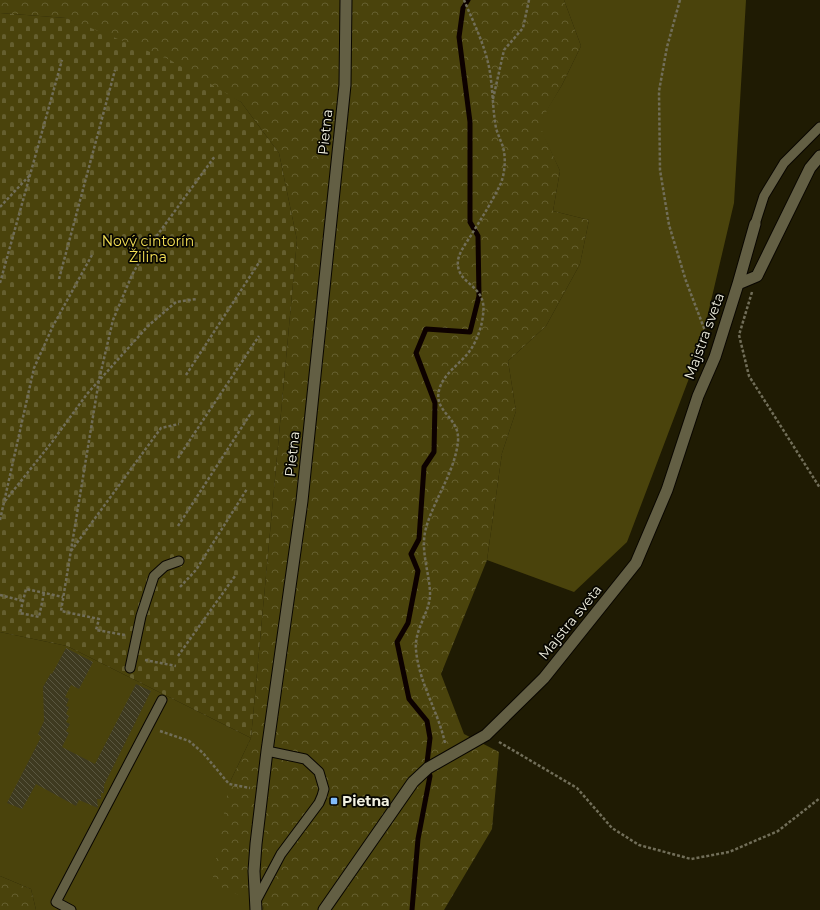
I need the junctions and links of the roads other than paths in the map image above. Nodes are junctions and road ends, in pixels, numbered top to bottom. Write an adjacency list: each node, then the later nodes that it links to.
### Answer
1 (346, 0): 9 (street, Pietna)
2 (820, 127): 4 (lane)
3 (820, 156): 5 (street, Majstra sveta)
4 (755, 224): 5 (street, Majstra sveta)
5 (738, 284): 12 (street, Majstra sveta)
6 (179, 561): 7 (lane)
7 (130, 668)
8 (162, 700): 11 (lane)
9 (267, 751): 10 (street, Pietna); 10 (lane)
10 (256, 906)
11 (71, 910)
12 (324, 910)

